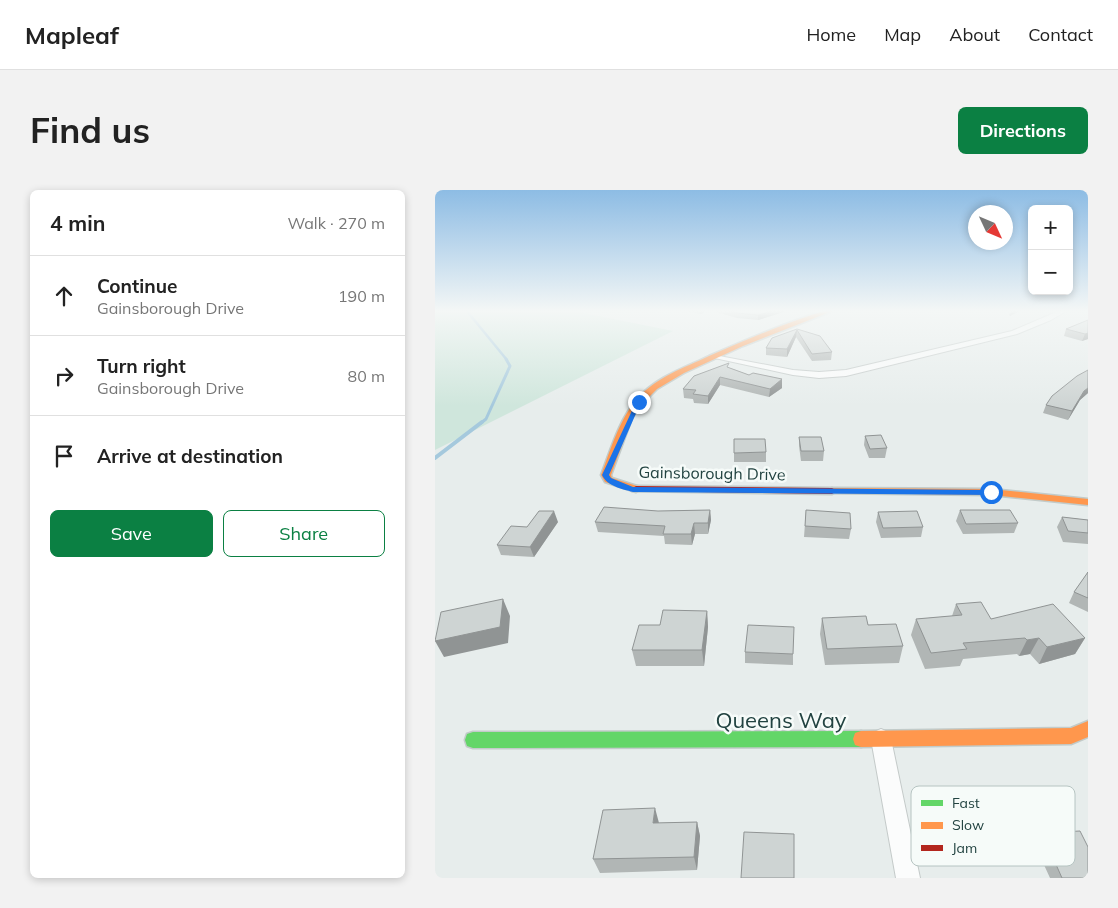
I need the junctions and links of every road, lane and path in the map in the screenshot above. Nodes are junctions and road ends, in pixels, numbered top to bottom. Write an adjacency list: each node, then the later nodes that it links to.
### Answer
1 (747, 342): 3 (street, Gainsborough Drive)
2 (974, 342): 3 (street)
3 (714, 357): 4 (street, Gainsborough Drive)
4 (1088, 502)
5 (1088, 729): 6 (street, Queens Way)
6 (881, 739): 7 (street, Queens Way); 8 (street)
7 (473, 740)
8 (908, 878)

